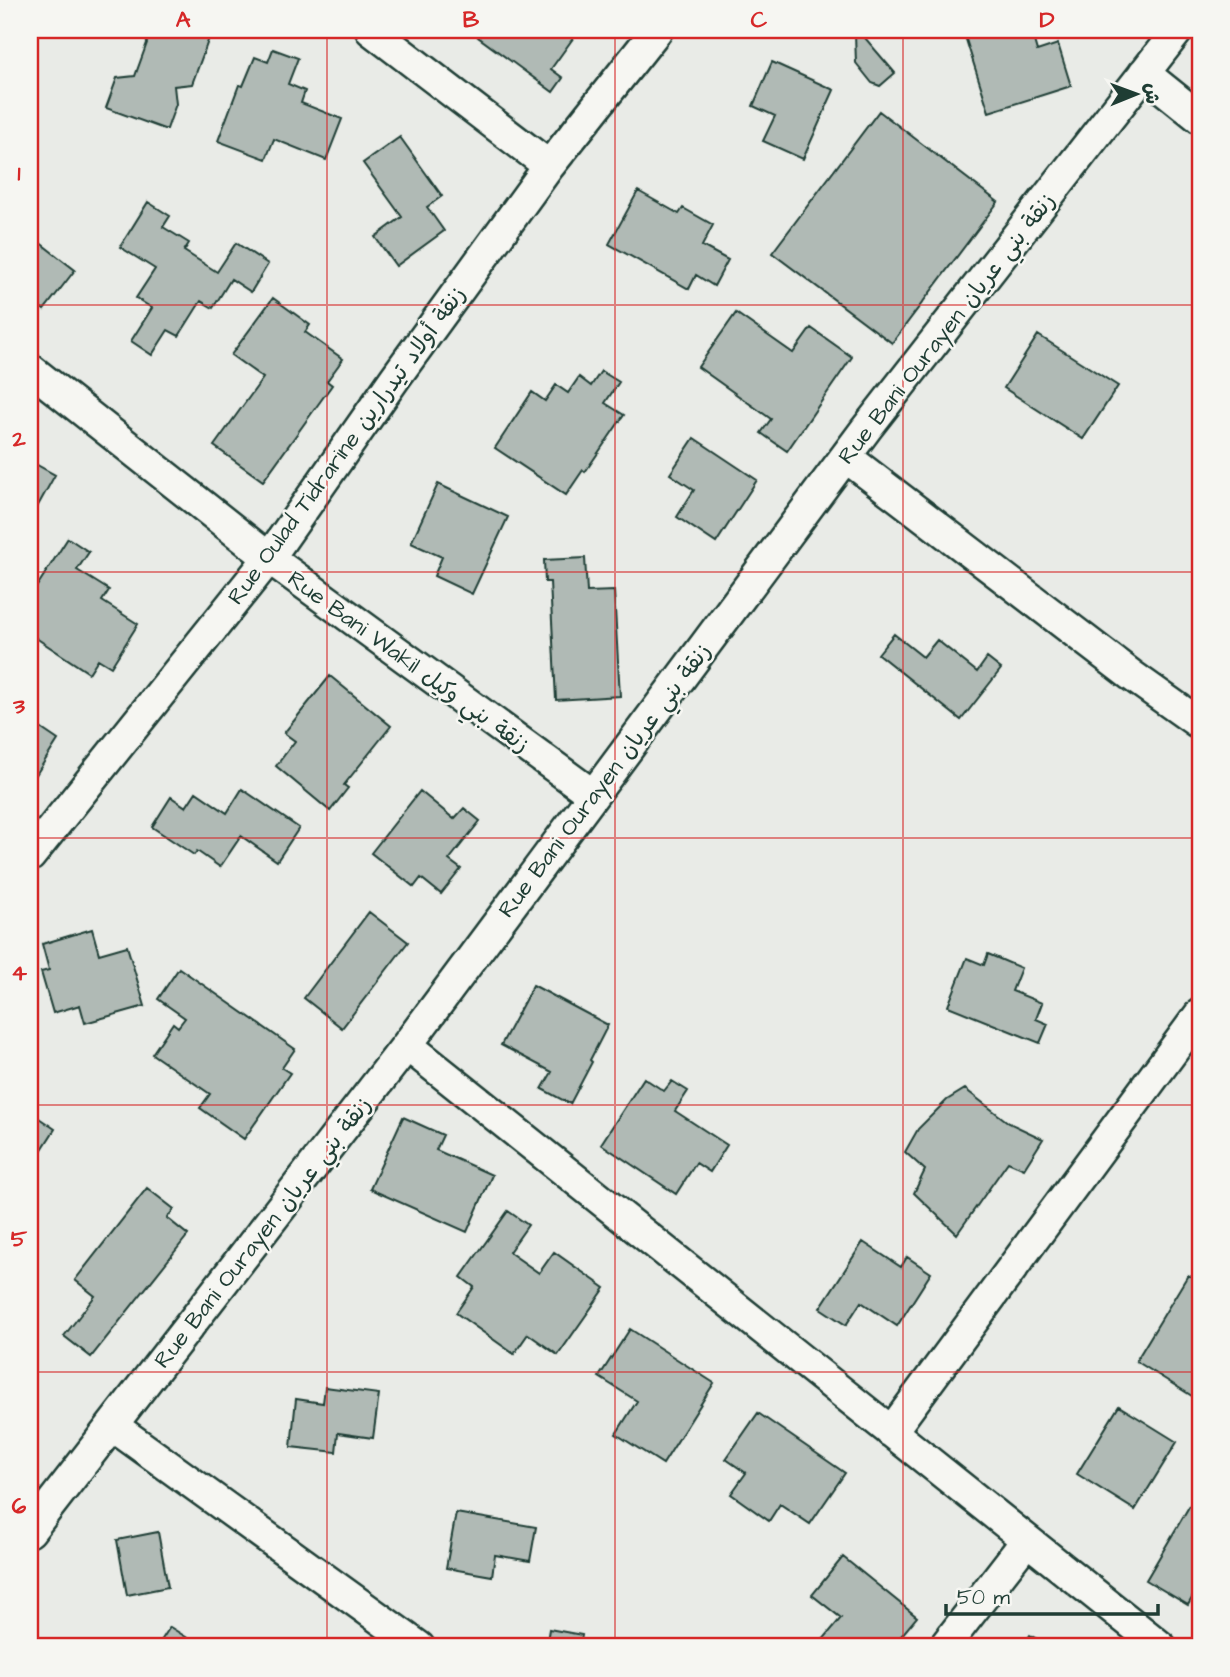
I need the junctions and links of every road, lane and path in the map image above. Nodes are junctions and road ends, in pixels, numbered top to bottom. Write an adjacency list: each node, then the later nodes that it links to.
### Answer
1 (371, 30): 6 (street)
2 (657, 30): 6 (street, Rue Oulad Tidrarine زنقة أولاد تيدرارين)
3 (1167, 34): 4 (street, Rue Bani Ourayen زنقة بني عريان)
4 (1144, 73): 5 (street); 8 (street, Rue Bani Ourayen زنقة بني عريان)
5 (1200, 118)
6 (550, 166): 9 (street, Rue Oulad Tidrarine زنقة أولاد تيدرارين)
7 (30, 369): 9 (street, Rue Bani Wakil زنقة بني وكيل)
8 (845, 457): 10 (street); 11 (street, Rue Bani Ourayen زنقة بني عريان)
9 (269, 558): 11 (street, Rue Bani Wakil زنقة بني وكيل); 12 (street, Rue Oulad Tidrarine زنقة أولاد تيدرارين)
10 (1200, 724)
11 (593, 795): 14 (street, Rue Bani Ourayen زنقة بني عريان)
12 (30, 856)
13 (1200, 1014): 16 (street)
14 (407, 1045): 15 (street, Rue Bani Ourayen زنقة بني عريان); 16 (street)
15 (113, 1426): 17 (street, Rue Bani Ourayen زنقة بني عريان); 19 (street)
16 (891, 1432): 18 (street)
17 (30, 1531)
18 (1027, 1540): 20 (street); 21 (street)
19 (419, 1647)
20 (944, 1647)
21 (1161, 1647)

